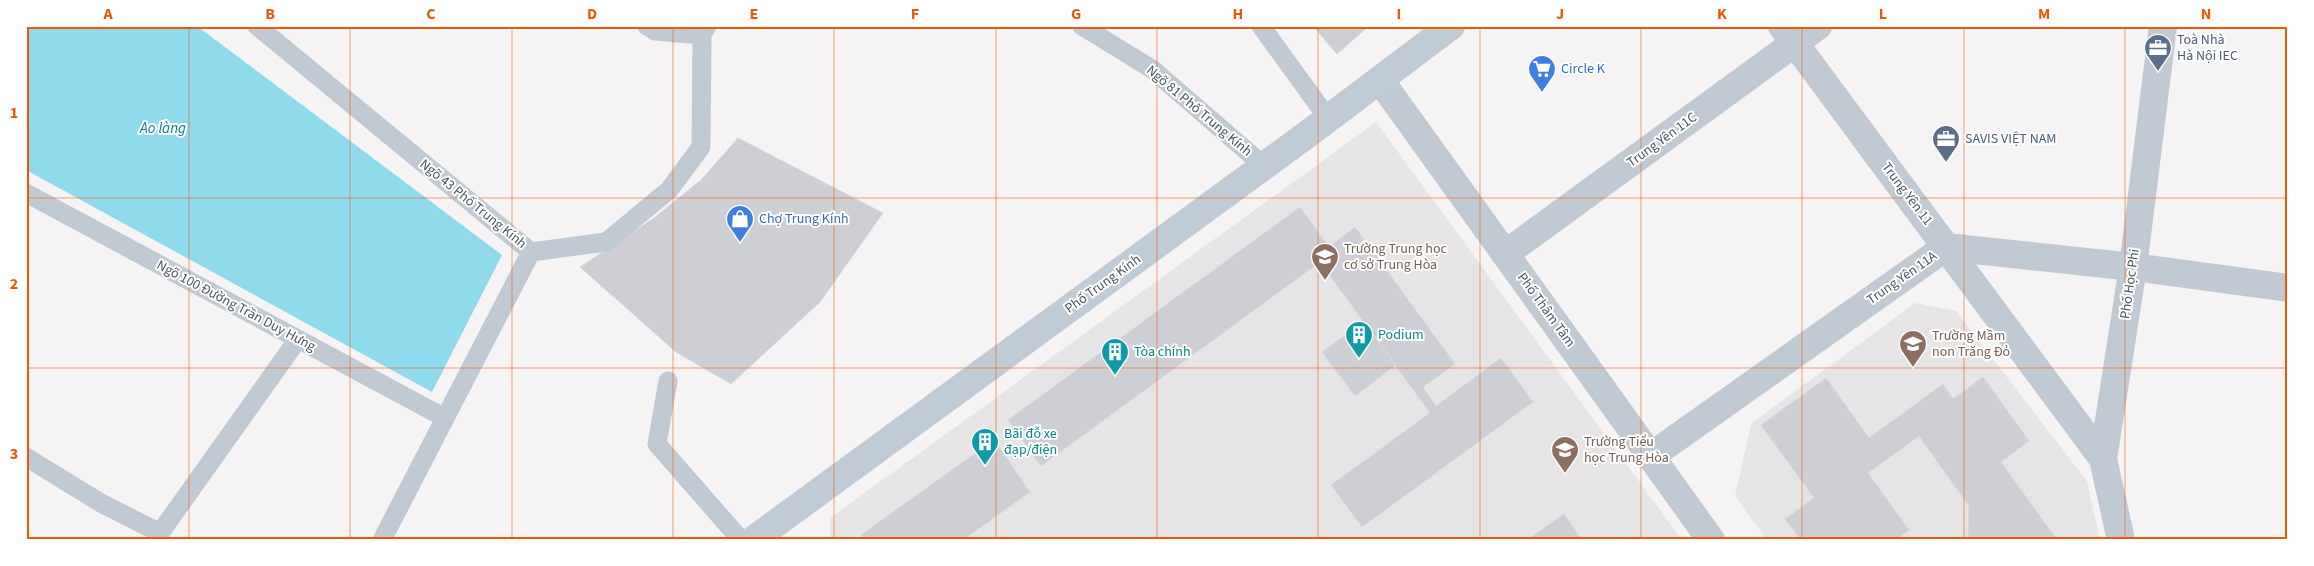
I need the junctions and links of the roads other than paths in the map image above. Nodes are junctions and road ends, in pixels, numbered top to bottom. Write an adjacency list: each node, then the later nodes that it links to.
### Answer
1 (257, 26): 15 (lane, Ngõ 43 Phố Trung Kính)
2 (647, 26): 8 (lane)
3 (1082, 26): 12 (lane, Ngõ 81 Phố Trung Kính)
4 (1261, 26): 11 (lane)
5 (1451, 26): 10 (main road, Phố Trung Kính)
6 (1818, 26): 9 (street, Trung Yên 11C)
7 (2163, 26): 17 (street, Phố Học Phi)
8 (704, 31): 15 (lane)
9 (1788, 35): 14 (street, Trung Yên 11); 16 (street, Trung Yên 11C)
10 (1380, 80): 11 (main road, Phố Trung Kính); 16 (street, Phố Thâm Tâm)
11 (1328, 117): 12 (main road, Phố Trung Kính)
12 (1264, 166): 28 (main road, Phố Trung Kính)
13 (26, 194): 19 (lane, Ngõ 100 Đường Trần Duy Hưng)
14 (1946, 247): 17 (street, Trung Yên 11A); 22 (street, Trung Yên 11A); 24 (street, Trung Yên 11)
15 (531, 252): 21 (lane, Ngõ 43 Phố Trung Kính)
16 (1506, 254): 22 (street, Phố Thâm Tâm)
17 (2133, 267): 18 (street, Trung Yên 11A); 24 (street, Phố Học Phi)
18 (2288, 288)
19 (298, 339): 21 (lane, Ngõ 100 Đường Trần Duy Hưng); 25 (lane)
20 (668, 381): 27 (lane)
21 (445, 418): 26 (lane, Ngõ 43 Phố Trung Kính)
22 (1651, 456): 29 (street, Phố Thâm Tâm)
23 (26, 457): 25 (lane)
24 (2103, 459): 30 (street, Phố Học Phi)
25 (157, 536)
26 (382, 540)
27 (740, 540)
28 (753, 540)
29 (1711, 540)
30 (2121, 540)

